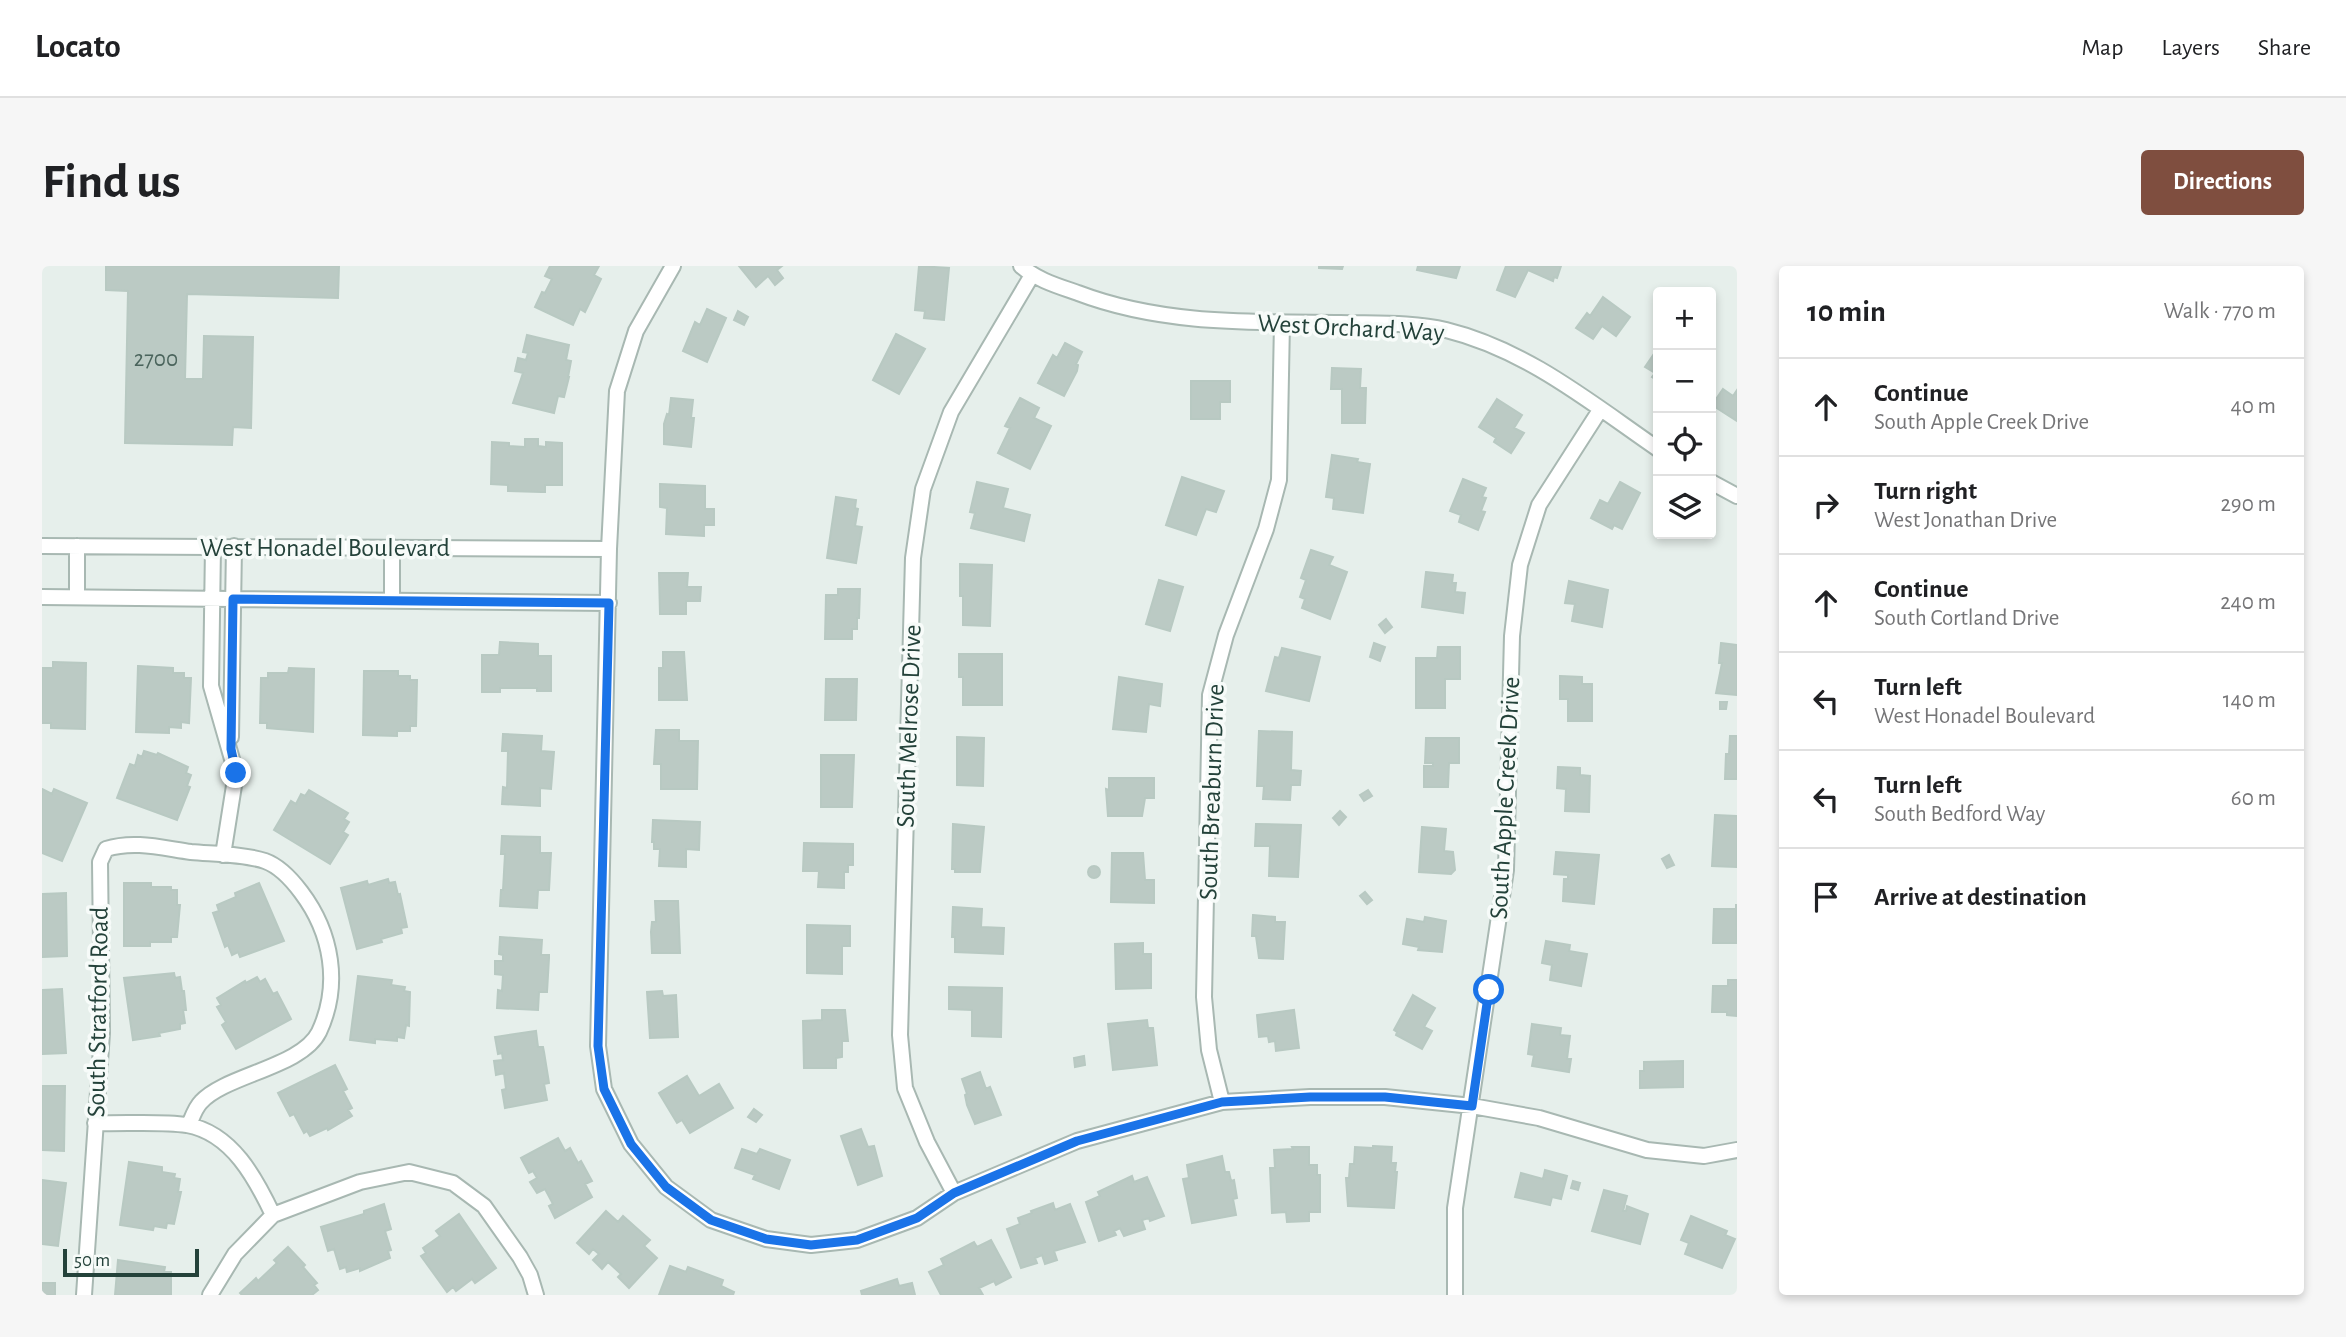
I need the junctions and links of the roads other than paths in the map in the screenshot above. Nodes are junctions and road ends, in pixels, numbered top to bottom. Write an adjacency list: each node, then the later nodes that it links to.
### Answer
1 (673, 266): 13 (street)
2 (1026, 271): 3 (street, West Orchard Way); 27 (street, South Melrose Drive)
3 (1282, 322): 4 (street, West Orchard Way); 22 (street, South Breaburn Drive)
4 (1601, 410): 5 (street, West Orchard Way); 23 (street, South Apple Creek Drive)
5 (1653, 446)
6 (1716, 485): 7 (street)
7 (1737, 496)
8 (42, 546): 9 (street, West Honadel Boulevard)
9 (77, 546): 10 (street, West Honadel Boulevard); 15 (street)
10 (213, 547): 11 (street, West Honadel Boulevard); 16 (street)
11 (234, 547): 12 (street, West Honadel Boulevard); 17 (street)
12 (392, 547): 13 (street, West Honadel Boulevard); 18 (street)
13 (609, 549): 19 (street)
14 (42, 597): 15 (street, West Honadel Boulevard)
15 (77, 597): 16 (street, West Honadel Boulevard)
16 (212, 599): 17 (street, West Honadel Boulevard); 20 (street)
17 (233, 599): 18 (street, West Honadel Boulevard); 20 (street)
18 (392, 600): 19 (street, West Honadel Boulevard)
19 (609, 603): 27 (street)
20 (231, 749): 21 (street)
21 (223, 855): 24 (street, South Stratford Road); 25 (street)
22 (1222, 1102): 23 (street); 27 (street)
23 (1472, 1106): 26 (street); 29 (street, South Apple Creek Drive)
24 (95, 1123): 25 (street); 30 (street, South Stratford Road)
25 (189, 1125): 28 (street)
26 (1737, 1150)
27 (954, 1193)
28 (273, 1215): 31 (street); 32 (street)
29 (1455, 1293)
30 (85, 1295)
31 (210, 1295)
32 (536, 1295)

